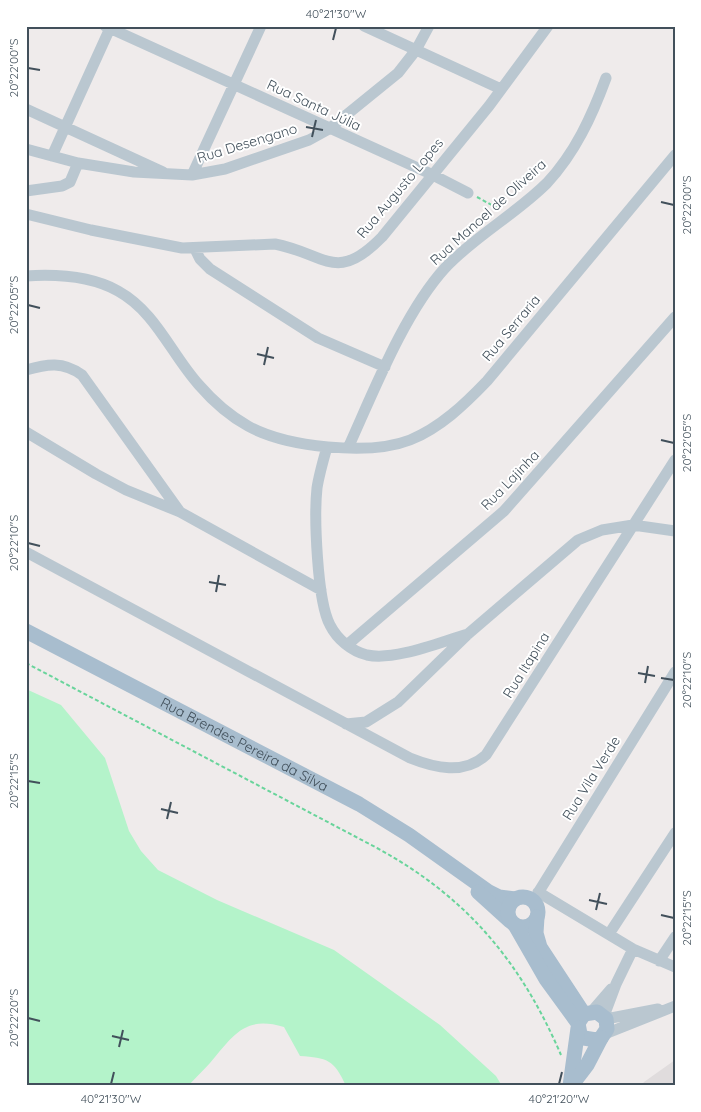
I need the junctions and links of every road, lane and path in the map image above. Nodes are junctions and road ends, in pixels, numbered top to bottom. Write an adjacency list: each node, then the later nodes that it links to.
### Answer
1 (261, 26): 8 (street)
2 (364, 26): 6 (street)
3 (429, 26): 6 (street, Rua Desengano)
4 (548, 26): 9 (street, Rua Augusto Lopes)
5 (109, 27): 8 (street, Rua Santa Júlia); 11 (street)
6 (416, 50): 9 (street); 12 (street, Rua Desengano)
7 (606, 78): 23 (street, Rua Manoel de Oliveira)
8 (233, 84): 12 (street, Rua Santa Júlia); 19 (street)
9 (501, 89): 17 (street, Rua Augusto Lopes)
10 (26, 109): 11 (street)
11 (65, 127): 15 (street); 18 (street)
12 (330, 129): 17 (street, Rua Santa Júlia); 19 (street, Rua Desengano)
13 (26, 148): 15 (street, Rua Desengano)
14 (675, 154): 31 (street, Rua Serraria)
15 (52, 156): 16 (street, Rua Desengano)
16 (78, 163): 18 (street, Rua Desengano); 20 (street)
17 (431, 174): 21 (street, Rua Santa Júlia); 24 (street, Rua Augusto Lopes)
18 (172, 175): 19 (street, Rua Desengano)
19 (192, 176)
20 (26, 191)
21 (468, 193): 23 (path)
22 (26, 214): 24 (street, Rua Augusto Lopes)
23 (509, 214): 27 (street, Rua Manoel de Oliveira)
24 (196, 249): 27 (street)
25 (26, 276): 30 (street, Rua Serraria)
26 (675, 317): 40 (street, Rua Lajinha)
27 (385, 367): 31 (street, Rua Manoel de Oliveira)
28 (26, 370): 33 (street)
29 (26, 432): 33 (street)
30 (327, 447): 31 (street, Rua Serraria); 37 (street)
31 (348, 448)
32 (675, 460): 34 (street, Rua Itapina)
33 (180, 512): 37 (street)
34 (632, 524): 35 (street); 39 (street); 43 (street, Rua Itapina)
35 (675, 531)
36 (26, 552): 43 (street, Rua Itapina)
37 (320, 590): 40 (street)
38 (26, 630): 45 (main road, Rua Brendes Pereira da Silva)
39 (468, 634): 40 (street); 43 (street)
40 (347, 645)
41 (26, 663): 57 (path)
42 (675, 672): 46 (street, Rua Vila Verde)
43 (344, 724)
44 (675, 833): 50 (street)
45 (456, 870): 47 (main road, Rua Brendes Pereira da Silva); 49 (main road, Rua Brendes Pereira da Silva)
46 (536, 896): 47 (main road); 48 (main road); 50 (street)
47 (515, 899): 49 (main road)
48 (537, 917): 49 (main road); 56 (main road)
49 (512, 923): 56 (main road, Rua Brendes Pereira da Silva)
50 (609, 934): 52 (street)
51 (675, 937): 53 (street)
52 (633, 948): 53 (street); 56 (street)
53 (659, 961): 54 (street)
54 (674, 966)
55 (675, 1006): 56 (street); 56 (street)
56 (596, 1022): 58 (main road); 58 (main road)
57 (563, 1059)
58 (570, 1086)

